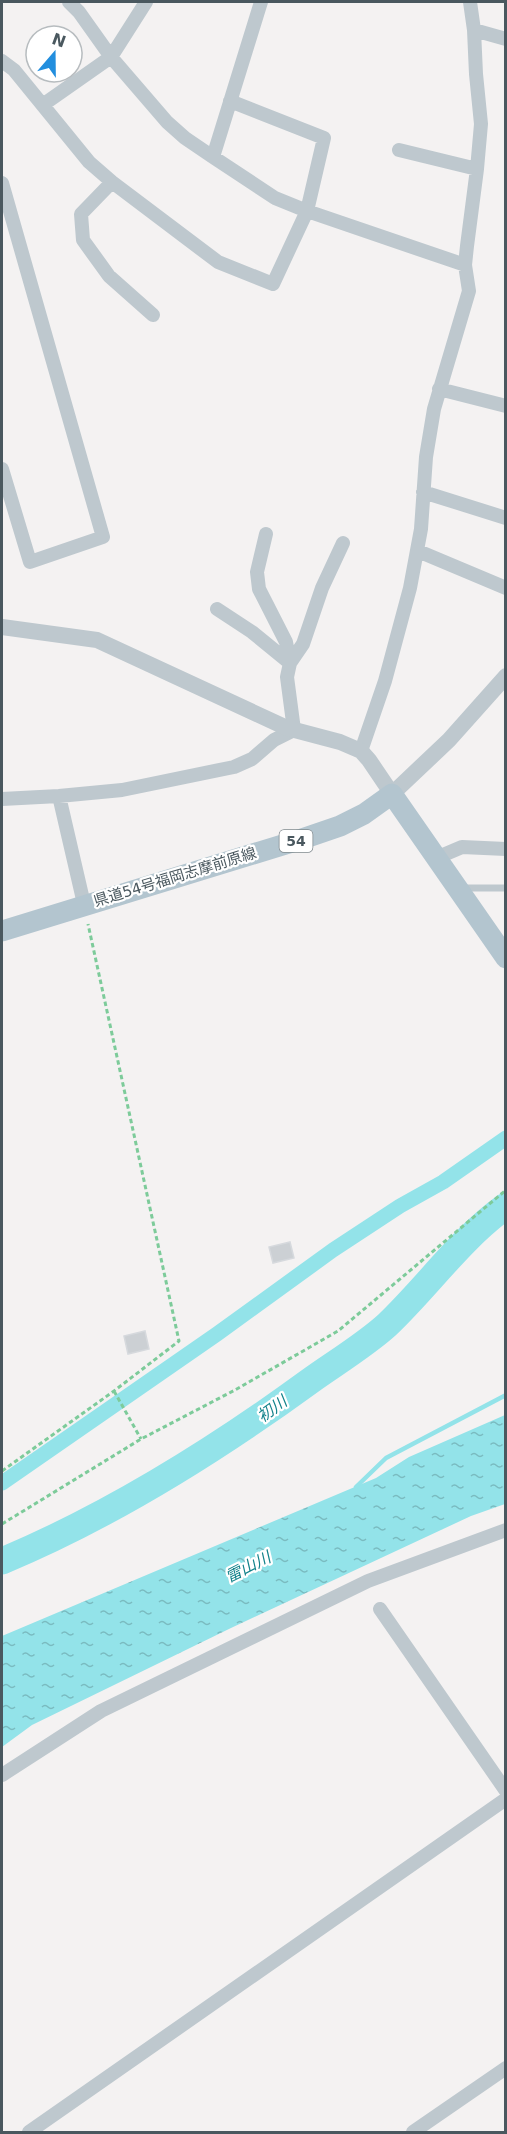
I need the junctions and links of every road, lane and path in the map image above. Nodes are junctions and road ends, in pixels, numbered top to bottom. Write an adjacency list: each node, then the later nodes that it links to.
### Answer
1 (69, 2): 7 (street)
2 (146, 2): 7 (street)
3 (261, 2): 9 (street)
4 (470, 2): 5 (street)
5 (474, 30): 6 (street); 13 (street)
6 (506, 39)
7 (111, 57): 10 (street); 12 (street)
8 (2, 60): 10 (street)
9 (230, 101): 12 (street); 17 (street)
10 (44, 104): 14 (street)
11 (399, 150): 13 (street)
12 (213, 157): 17 (street)
13 (477, 170): 18 (street)
14 (112, 182): 17 (street); 19 (street)
15 (2, 183): 16 (street)
16 (4, 204): 22 (street)
17 (307, 211): 18 (street)
18 (465, 265): 20 (street)
19 (153, 315)
20 (440, 389): 21 (street); 23 (street)
21 (506, 406)
22 (2, 473)
23 (423, 492): 24 (street); 27 (street)
24 (506, 518)
25 (266, 534): 31 (street)
26 (343, 543): 31 (street)
27 (418, 551): 28 (street); 34 (street)
28 (506, 588)
29 (217, 609): 31 (street)
30 (2, 627): 33 (street)
31 (290, 663): 33 (street)
32 (504, 682): 35 (street)
33 (294, 730): 34 (street); 36 (street)
34 (361, 751): 35 (street)
35 (392, 794): 39 (main road); 42 (main road, 県道54号福岡志摩前原線 / 54)
36 (58, 796): 37 (street); 42 (street)
37 (2, 799)
38 (506, 849): 39 (street)
39 (436, 858): 40 (main road)
40 (458, 888): 41 (lane); 44 (main road)
41 (506, 888)
42 (84, 904): 43 (main road, 県道54号福岡志摩前原線 / 54); 46 (path)
43 (2, 931)
44 (506, 958)
45 (506, 1190): 47 (path)
46 (115, 1393): 47 (path); 48 (path)
47 (141, 1439): 49 (path)
48 (2, 1471)
49 (2, 1524)
50 (506, 1530): 52 (street)
51 (380, 1609): 53 (street)
52 (2, 1775)
53 (506, 1791)
54 (506, 1799): 56 (street)
55 (506, 2068): 57 (street)
56 (29, 2133)
57 (413, 2133)

